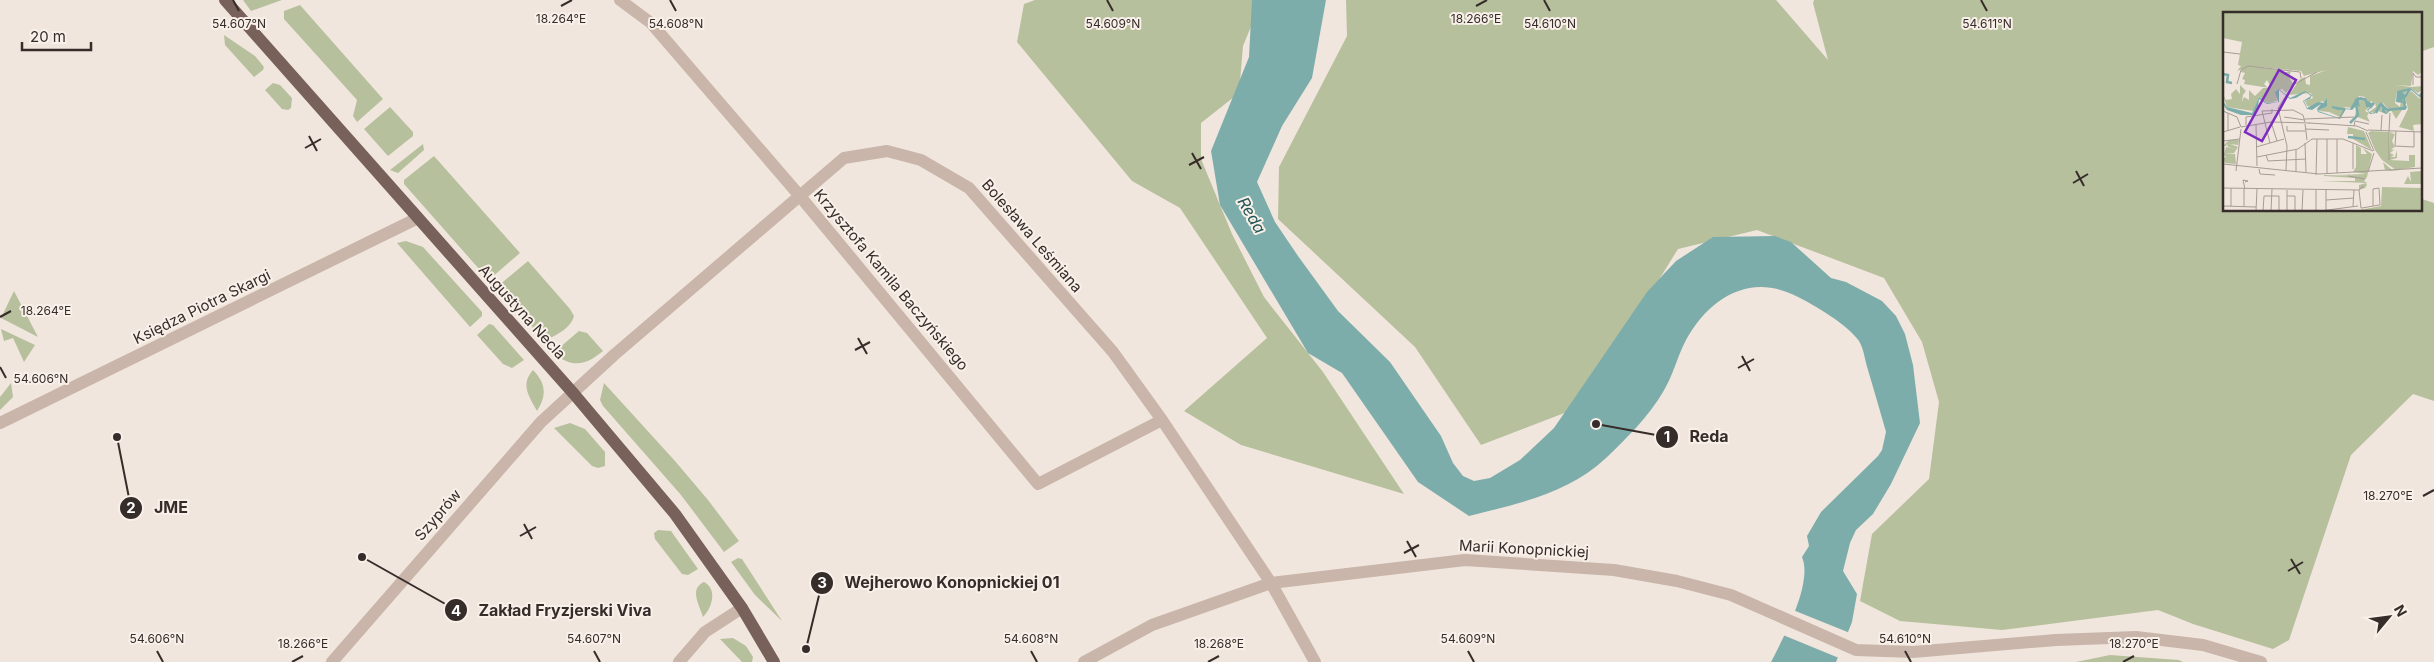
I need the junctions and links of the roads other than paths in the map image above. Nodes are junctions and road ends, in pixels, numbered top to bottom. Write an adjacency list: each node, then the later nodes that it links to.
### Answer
1 (225, 0): 4 (main road, Augustyna Necla)
2 (620, 0): 3 (street, Krzysztofa Kamila Baczyńskiego)
3 (799, 195): 5 (street, Bolesława Leśmiana); 6 (street, Bolesława Leśmiana); 6 (street, Krzysztofa Kamila Baczyńskiego)
4 (418, 218): 5 (main road, Augustyna Necla); 7 (street, Księdza Piotra Skargi)
5 (574, 394): 9 (main road, Augustyna Necla); 10 (street, Szyprów)
6 (1162, 420): 8 (street, Bolesława Leśmiana)
7 (0, 423)
8 (1271, 583): 13 (street, Marii Konopnickiej); 14 (street, Bolesława Leśmiana); 15 (street, Marii Konopnickiej)
9 (742, 608): 11 (street); 12 (main road, Augustyna Necla)
10 (332, 662)
11 (679, 662)
12 (774, 662)
13 (1084, 662)
14 (1315, 662)
15 (2261, 662)

